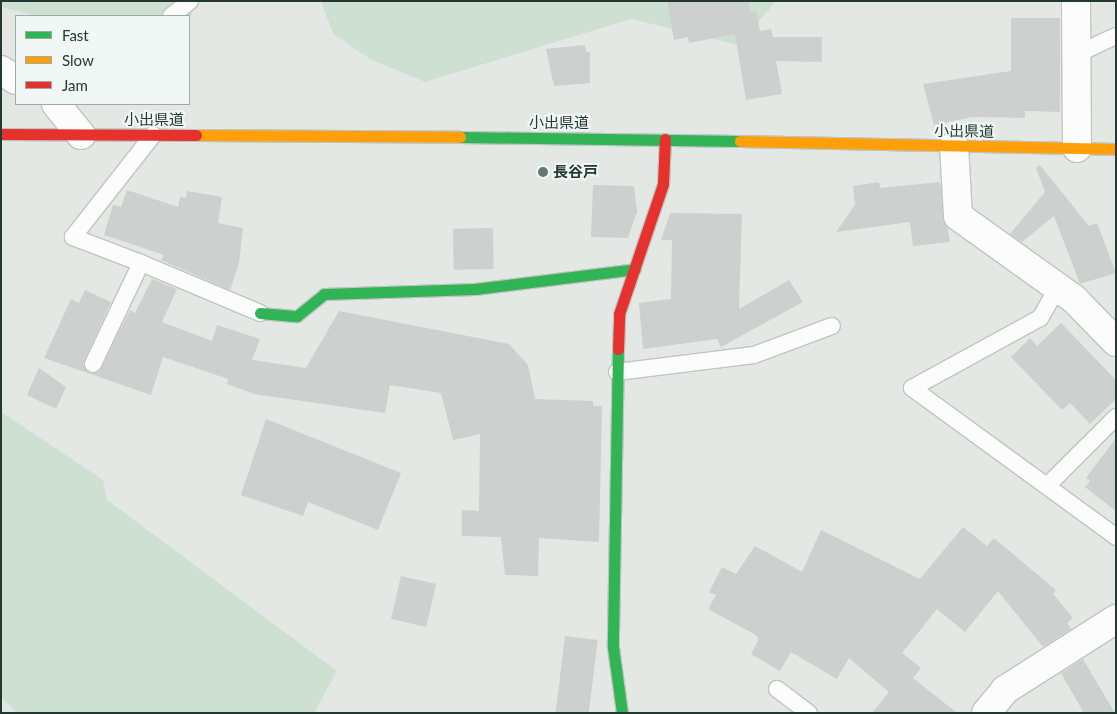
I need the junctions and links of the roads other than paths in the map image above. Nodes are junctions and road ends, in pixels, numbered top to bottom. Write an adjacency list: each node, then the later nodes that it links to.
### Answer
1 (190, 1): 3 (lane)
2 (1076, 1): 5 (street)
3 (172, 15)
4 (1116, 36): 5 (lane)
5 (1075, 55): 14 (street)
6 (1, 70): 7 (street)
7 (15, 79)
8 (57, 105): 10 (street)
9 (1, 134): 10 (main road, 小出県道)
10 (81, 135): 11 (main road, 小出県道)
11 (153, 135): 12 (main road, 小出県道); 16 (lane)
12 (665, 139): 13 (main road, 小出県道); 17 (main road)
13 (954, 146): 14 (main road, 小出県道); 18 (street)
14 (1077, 148): 15 (main road, 小出県道)
15 (1116, 148)
16 (141, 263): 19 (lane); 22 (lane)
17 (634, 269): 19 (main road); 23 (main road)
18 (1058, 287): 21 (street); 25 (lane)
19 (260, 313)
20 (832, 326): 23 (lane)
21 (1116, 342)
22 (92, 364)
23 (618, 372): 29 (main road)
24 (1116, 417): 25 (lane)
25 (1048, 485): 26 (lane)
26 (1116, 537)
27 (1116, 620): 31 (street)
28 (777, 688): 30 (lane)
29 (622, 713)
30 (809, 713)
31 (986, 713)

